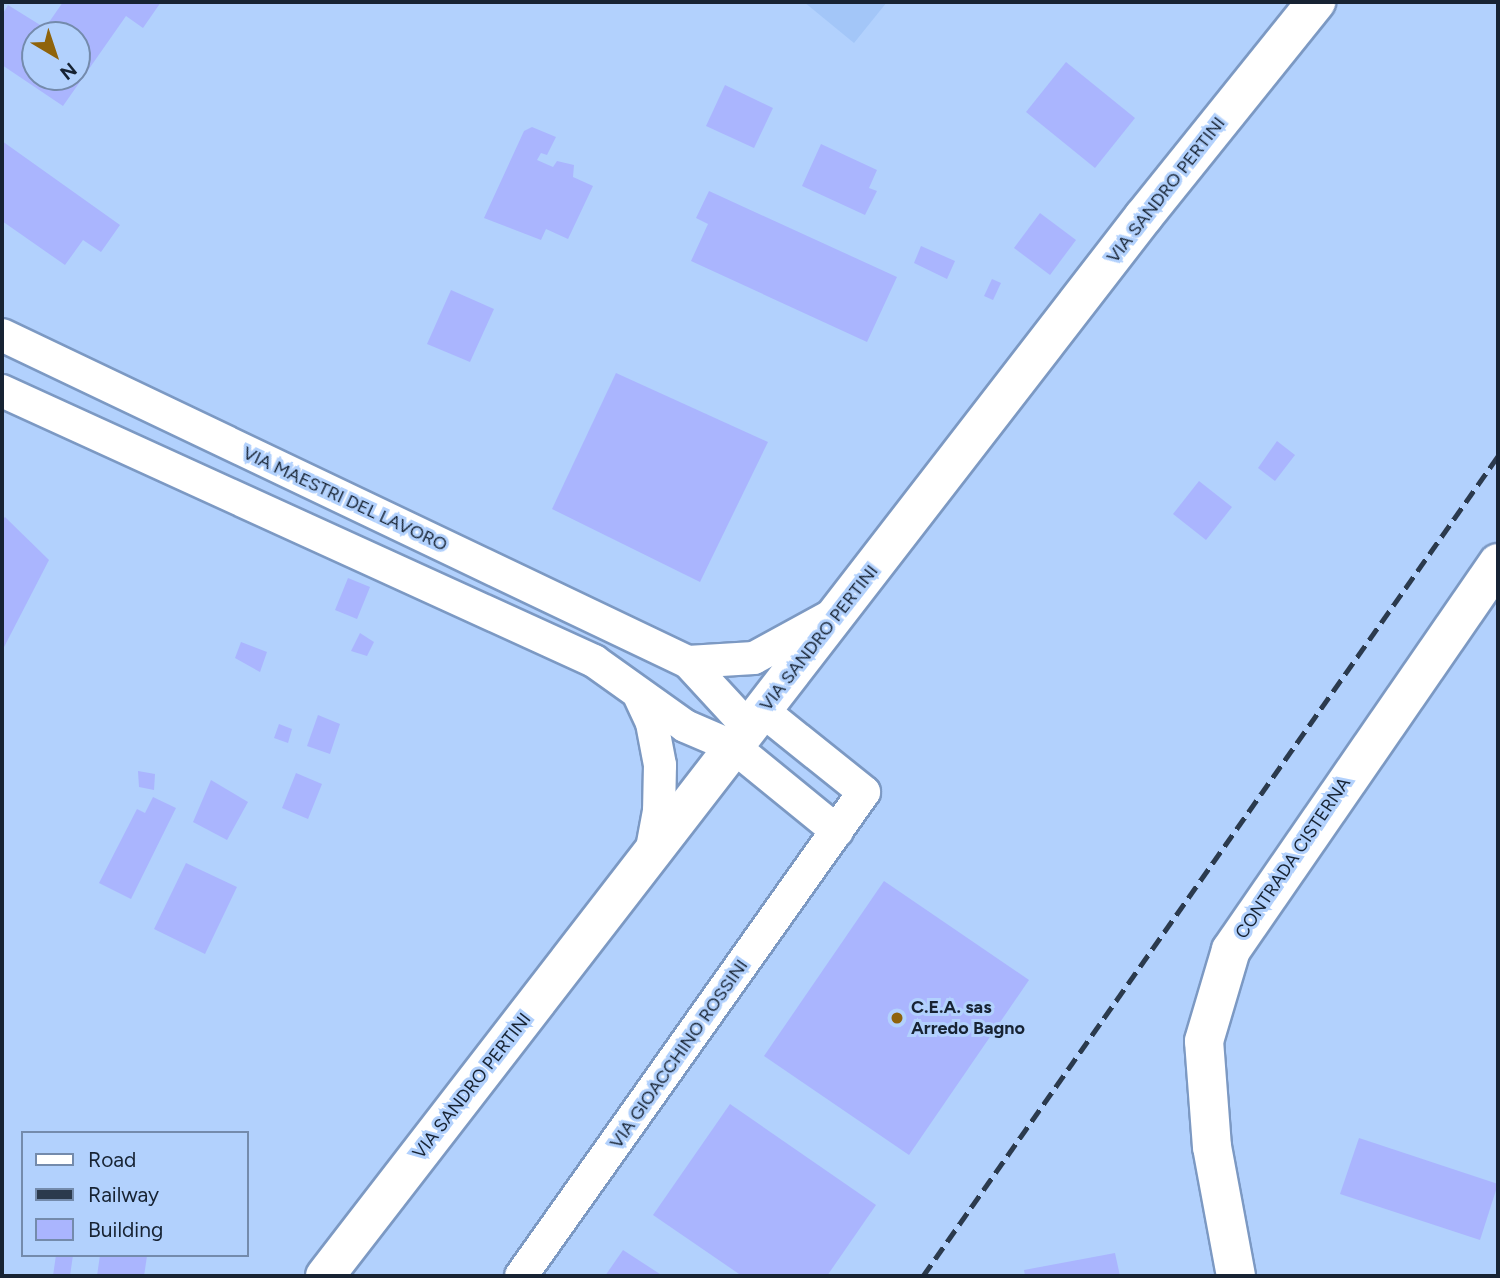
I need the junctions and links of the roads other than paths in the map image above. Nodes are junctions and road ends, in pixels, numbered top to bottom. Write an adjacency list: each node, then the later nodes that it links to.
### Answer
1 (1316, 2): 5 (main road, VIA SANDRO PERTINI)
2 (2, 335): 6 (street, VIA MAESTRI DEL LAVORO)
3 (2, 391): 7 (street)
4 (1498, 563): 13 (main road, CONTRADA CISTERNA)
5 (839, 611): 6 (street, VIA MAESTRI DEL LAVORO); 8 (main road, VIA SANDRO PERTINI)
6 (688, 662): 8 (street, VIA MAESTRI DEL LAVORO)
7 (640, 697): 8 (street); 10 (street)
8 (749, 729): 9 (street); 9 (street, VIA GIOACCHINO ROSSINI); 10 (main road, VIA SANDRO PERTINI)
9 (837, 831): 12 (street, VIA GIOACCHINO ROSSINI)
10 (651, 854): 11 (main road, VIA SANDRO PERTINI)
11 (326, 1276)
12 (521, 1276)
13 (1236, 1276)

